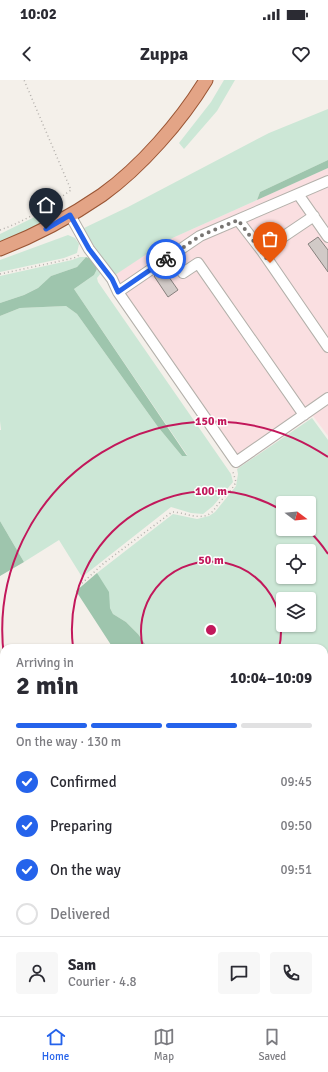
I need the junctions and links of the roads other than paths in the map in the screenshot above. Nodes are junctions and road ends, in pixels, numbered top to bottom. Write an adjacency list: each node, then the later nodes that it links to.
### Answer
1 (206, 80): 4 (main road)
2 (328, 181): 3 (lane)
3 (298, 194): 5 (lane); 6 (lane)
4 (70, 215): 8 (main road); 11 (lane)
5 (314, 216): 7 (lane); 9 (lane)
6 (238, 220): 9 (lane); 10 (lane)
7 (328, 237)
8 (0, 249)
9 (262, 251): 12 (lane)
10 (171, 255): 11 (lane); 14 (lane)
11 (118, 292): 14 (lane)
12 (328, 347)
13 (328, 398): 14 (lane)
14 (304, 415)

